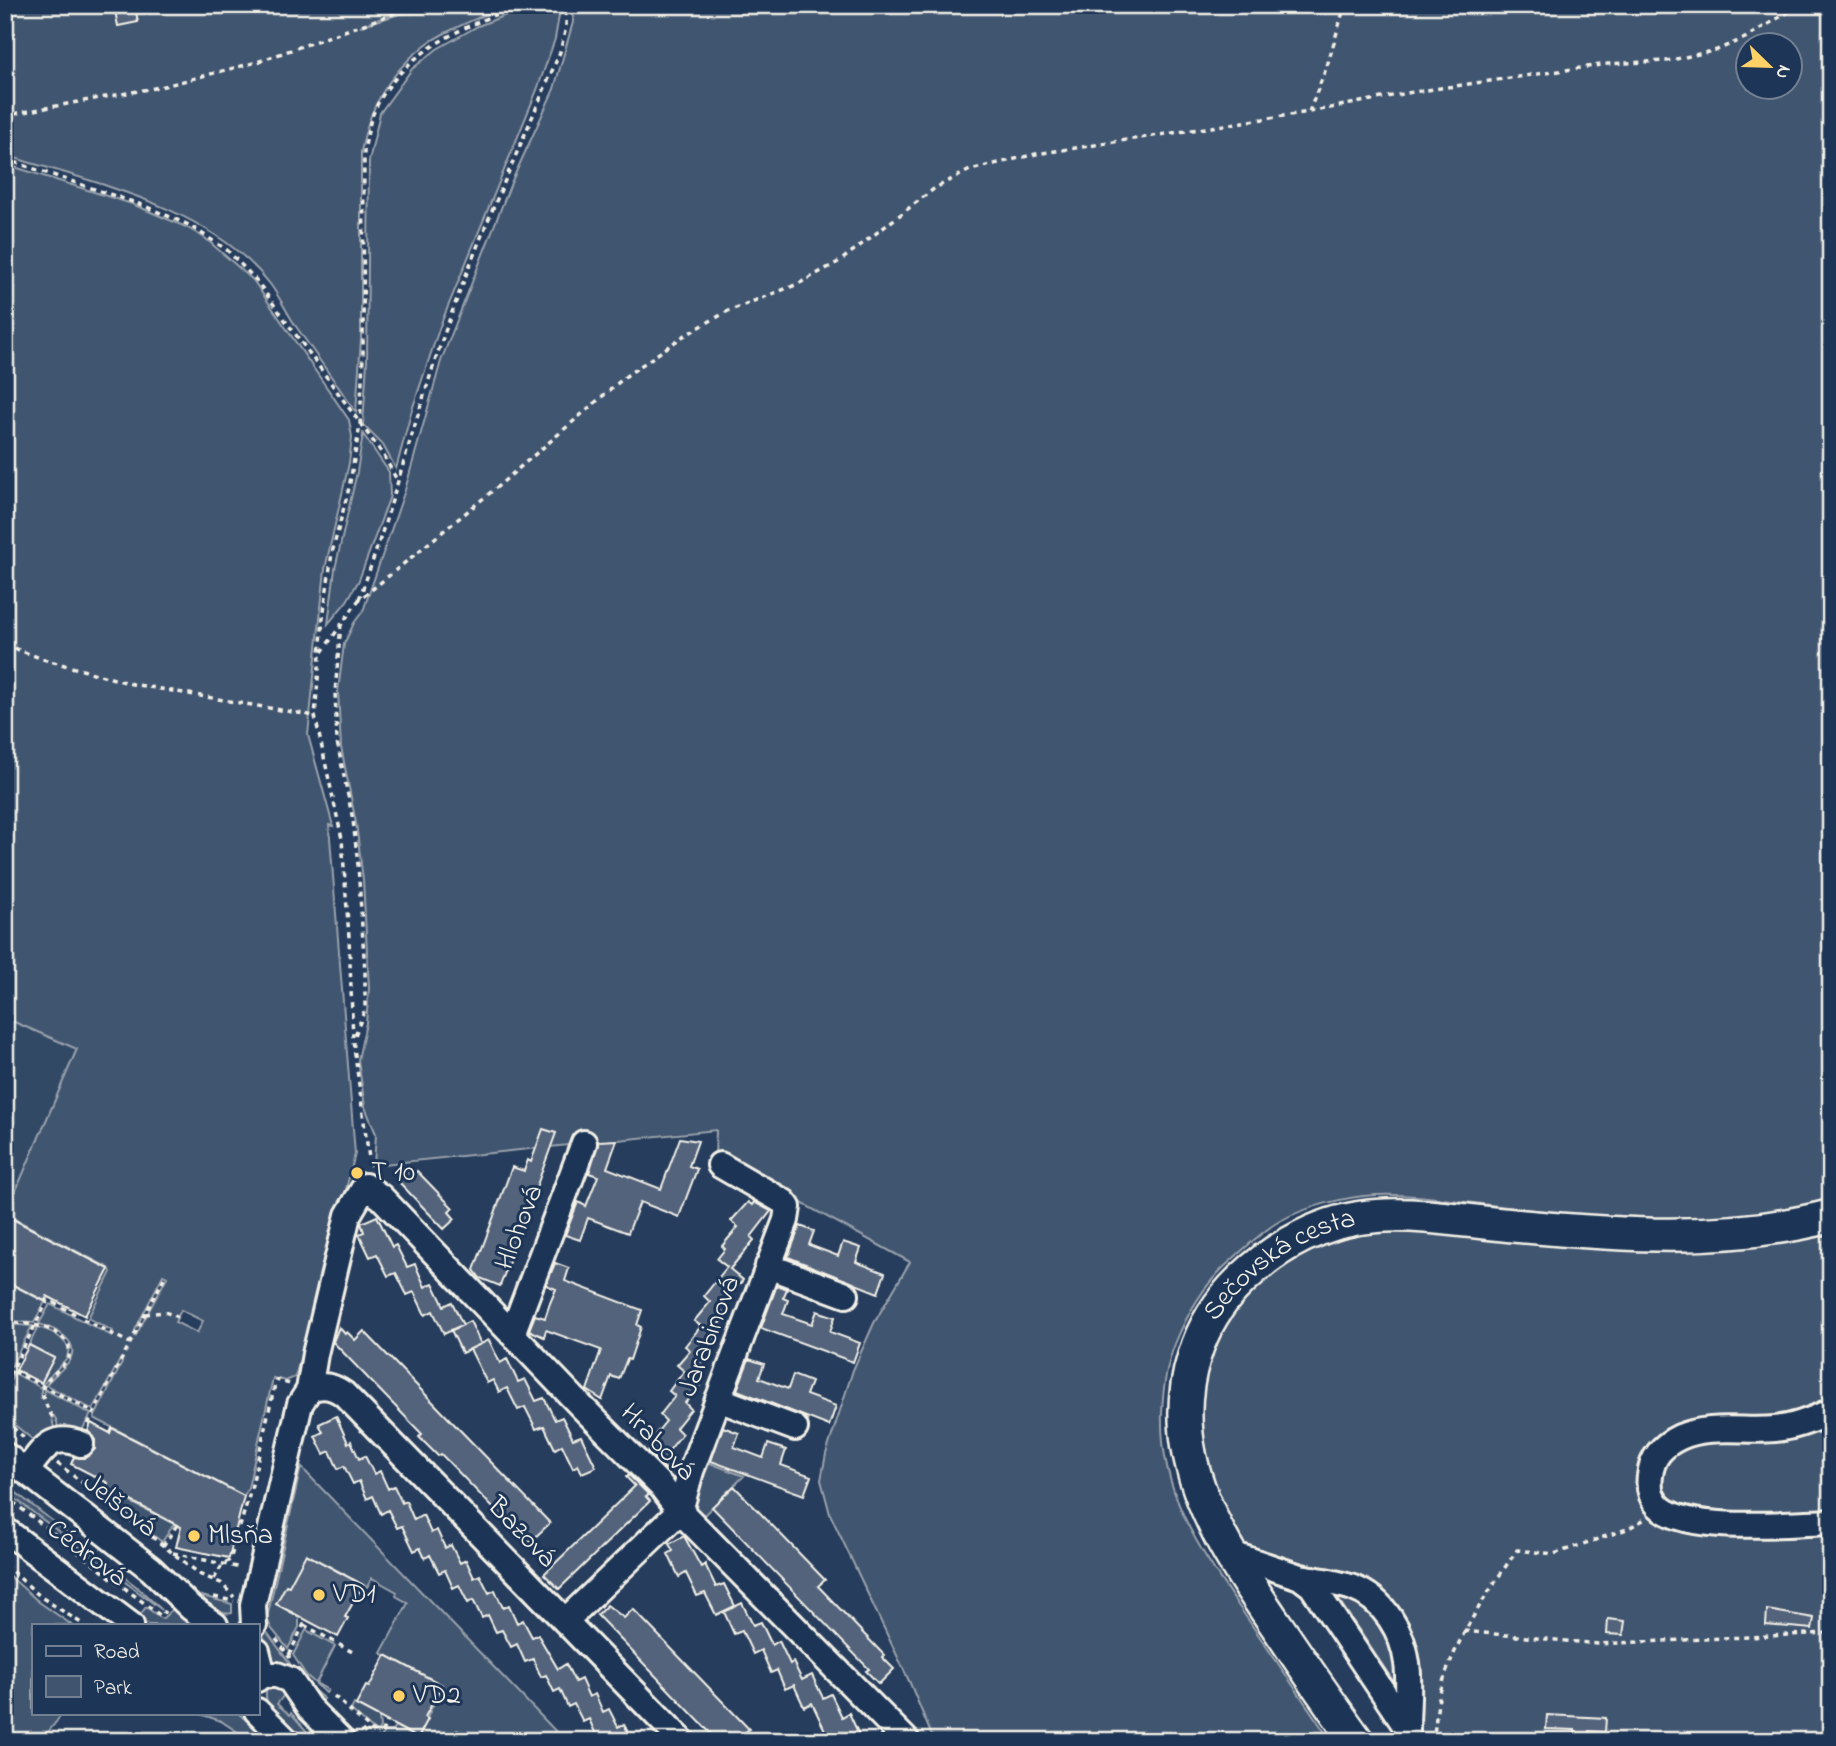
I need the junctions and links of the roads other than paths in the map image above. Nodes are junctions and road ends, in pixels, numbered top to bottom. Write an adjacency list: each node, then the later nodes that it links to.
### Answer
1 (584, 1143): 6 (street, Hlohová)
2 (720, 1165): 4 (street, Jarabinová)
3 (1831, 1216): 17 (main road, Sečovská cesta)
4 (768, 1266): 5 (street); 8 (street, Jarabinová)
5 (845, 1295)
6 (512, 1334): 7 (street, Hrabová); 14 (street, Hrabová)
7 (309, 1390): 20 (street, Bazová); 23 (street)
8 (718, 1399): 10 (street); 14 (street, Jarabinová)
9 (1831, 1411): 15 (street)
10 (795, 1428)
11 (80, 1443): 13 (street)
12 (5, 1455): 13 (street, Jelšová)
13 (26, 1472): 19 (street, Jelšová)
14 (680, 1511): 20 (street); 30 (street, Hrabová)
15 (1831, 1522)
16 (5, 1530): 21 (street, Cédrová)
17 (1229, 1553): 18 (street); 31 (main road, Sečovská cesta)
18 (1300, 1577): 27 (street); 27 (street)
19 (195, 1617): 22 (street, Jelšová)
20 (565, 1621): 29 (street, Bazová)
21 (130, 1624)
22 (212, 1624)
23 (258, 1624)
24 (259, 1646): 26 (street)
25 (259, 1713): 28 (street)
26 (349, 1733)
27 (1407, 1734)
28 (287, 1741)
29 (682, 1741)
30 (907, 1741)
31 (1357, 1741)

